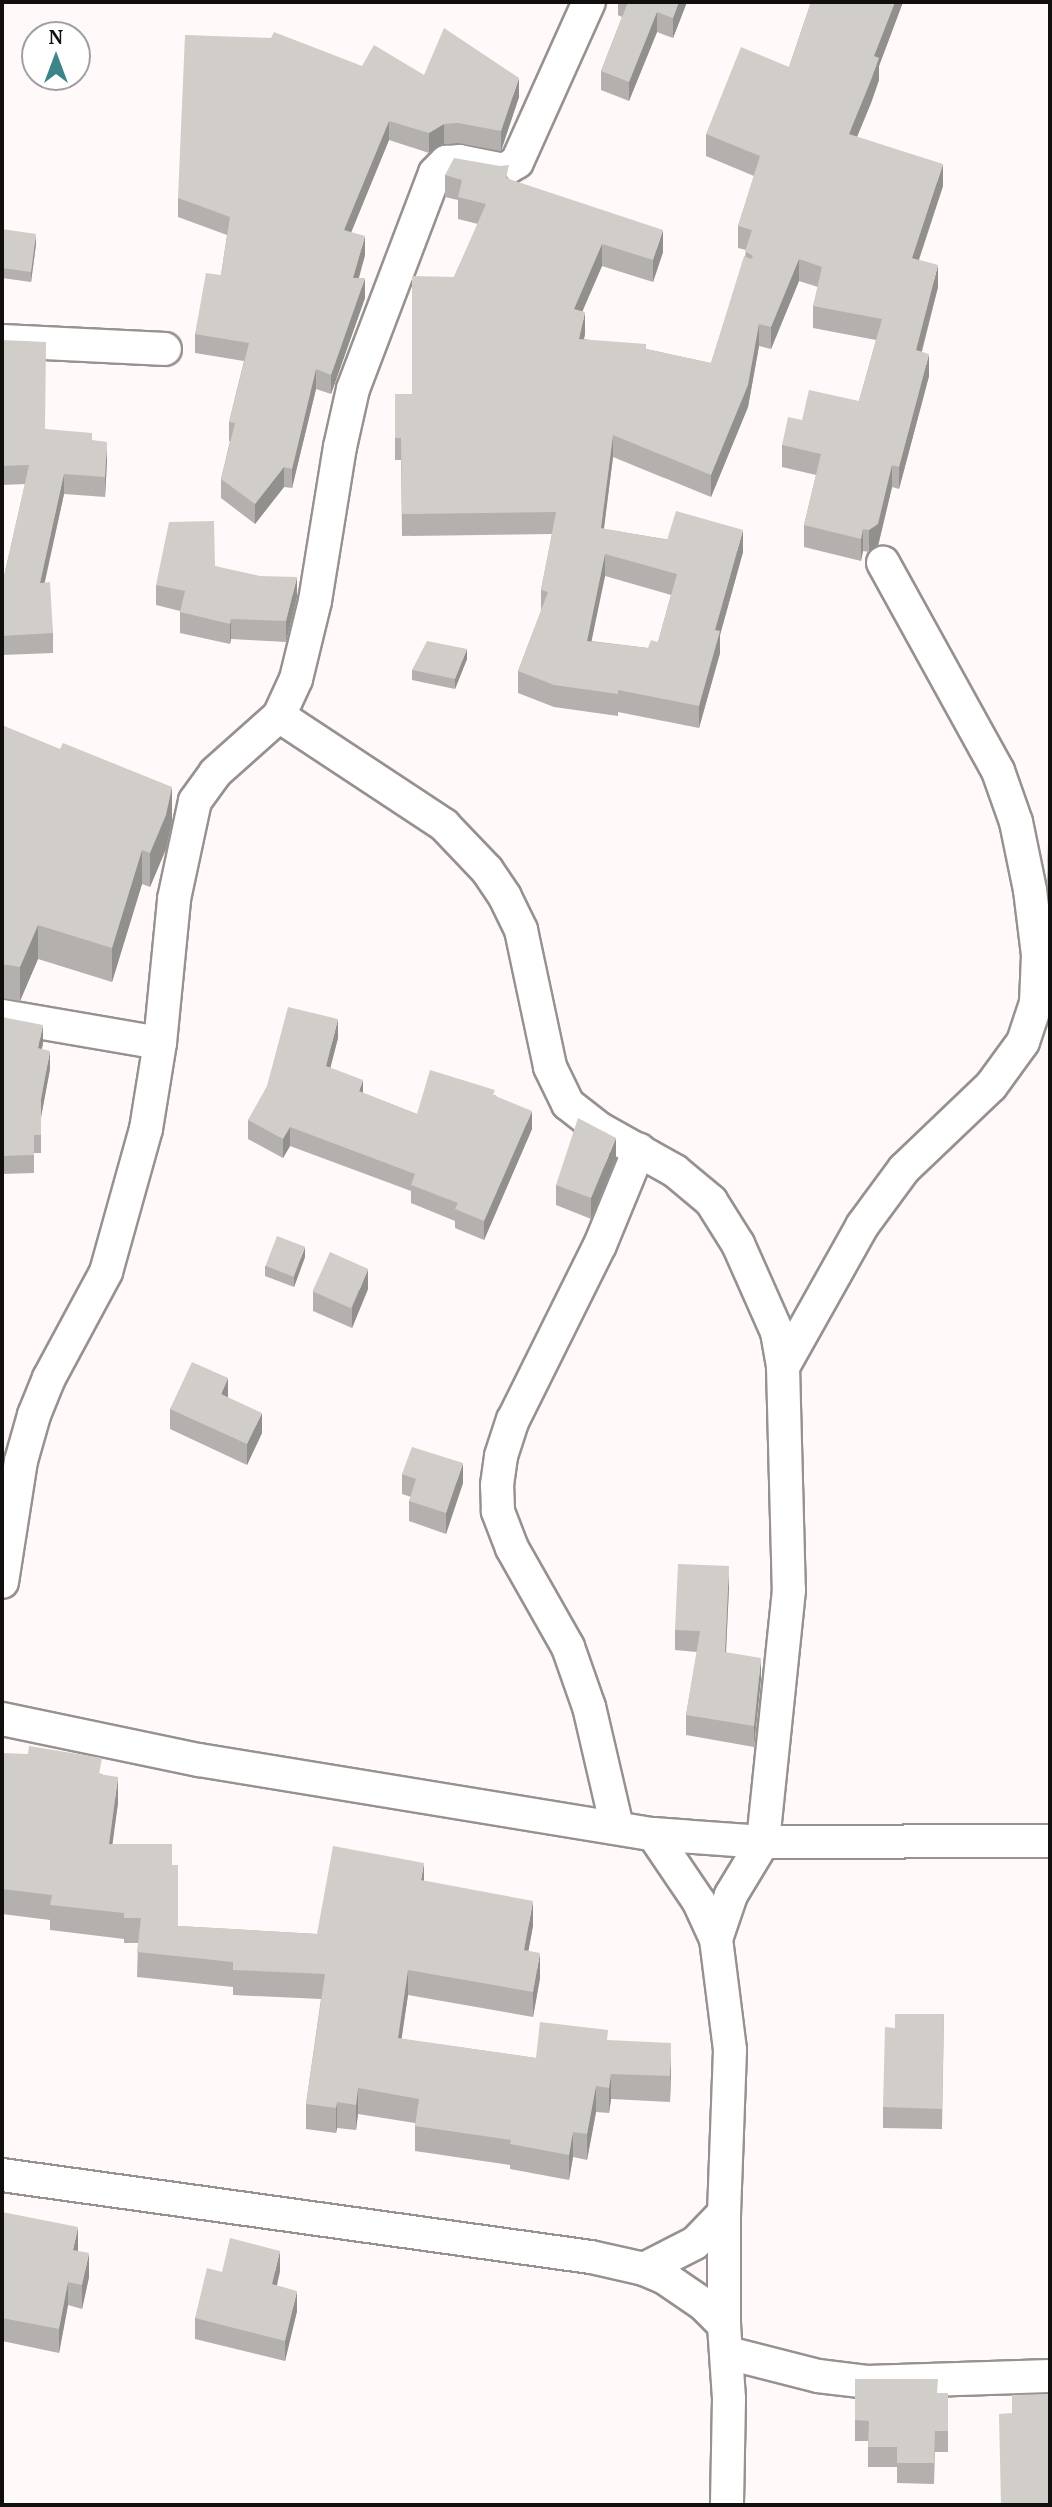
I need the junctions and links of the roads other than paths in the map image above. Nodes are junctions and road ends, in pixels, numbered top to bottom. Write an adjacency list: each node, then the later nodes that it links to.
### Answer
1 (589, 2): 5 (street)
2 (2, 341): 3 (street)
3 (165, 349)
4 (883, 563): 9 (street)
5 (279, 716): 7 (street); 8 (street)
6 (2, 1016): 7 (street)
7 (160, 1043): 10 (street)
8 (639, 1150): 9 (street); 12 (street)
9 (783, 1367): 15 (street)
10 (2, 1582)
11 (2, 1719): 12 (street)
12 (617, 1828): 13 (street)
13 (653, 1835): 15 (street); 16 (street)
14 (1050, 1840): 15 (street)
15 (763, 1842): 16 (street)
16 (716, 1939): 18 (street)
17 (2, 2175): 19 (street)
18 (724, 2213): 19 (street); 20 (street)
19 (644, 2269): 20 (street)
20 (726, 2339): 21 (street); 22 (street)
21 (1050, 2376)
22 (727, 2505)

